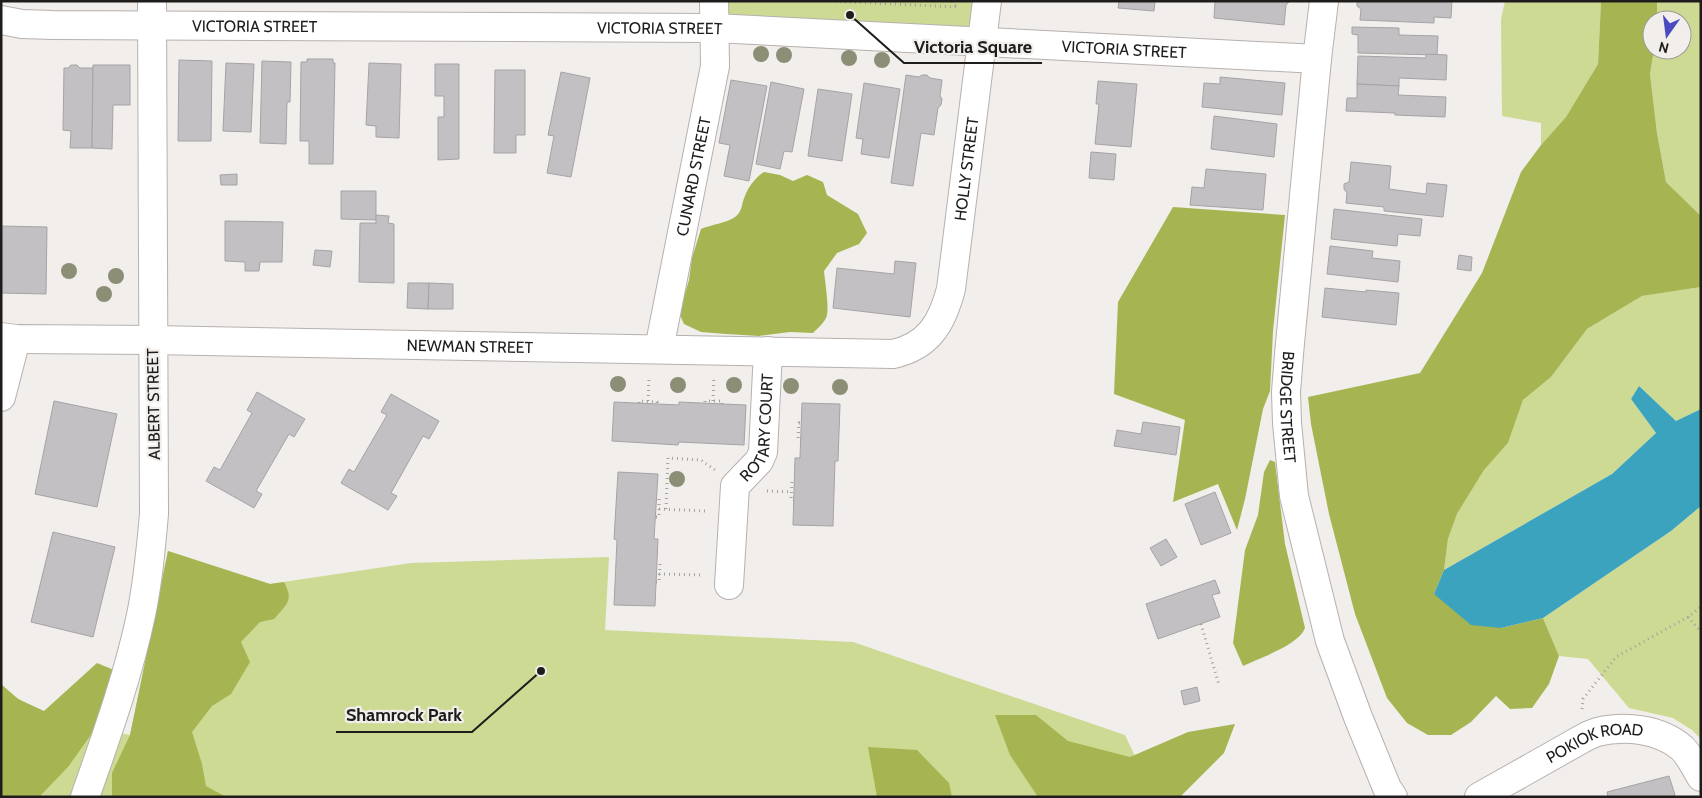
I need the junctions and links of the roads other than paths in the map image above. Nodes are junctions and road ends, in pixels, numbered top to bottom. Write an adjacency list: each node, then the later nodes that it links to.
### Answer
1 (714, 1): 6 (street, CUNARD STREET)
2 (987, 1): 7 (street, HOLLY STREET)
3 (1324, 1): 8 (street, BRIDGE STREET)
4 (152, 14): 5 (street, VICTORIA STREET); 6 (street, VICTORIA STREET); 11 (street, ALBERT STREET)
5 (1, 20)
6 (714, 28): 7 (street, VICTORIA STREET); 12 (street, CUNARD STREET)
7 (982, 42): 8 (street, VICTORIA STREET); 9 (street, HOLLY STREET)
8 (1317, 59): 18 (street, BRIDGE STREET)
9 (931, 333): 13 (street, NEWMAN STREET)
10 (9, 338): 11 (street, NEWMAN STREET); 14 (street)
11 (152, 340): 12 (street, NEWMAN STREET); 17 (street, ALBERT STREET)
12 (659, 349): 13 (street, NEWMAN STREET)
13 (768, 351): 15 (street, ROTARY COURT)
14 (1, 398)
15 (729, 581)
16 (1701, 777): 19 (street, POKIOK ROAD)
17 (85, 797)
18 (1393, 797)
19 (1479, 797)

